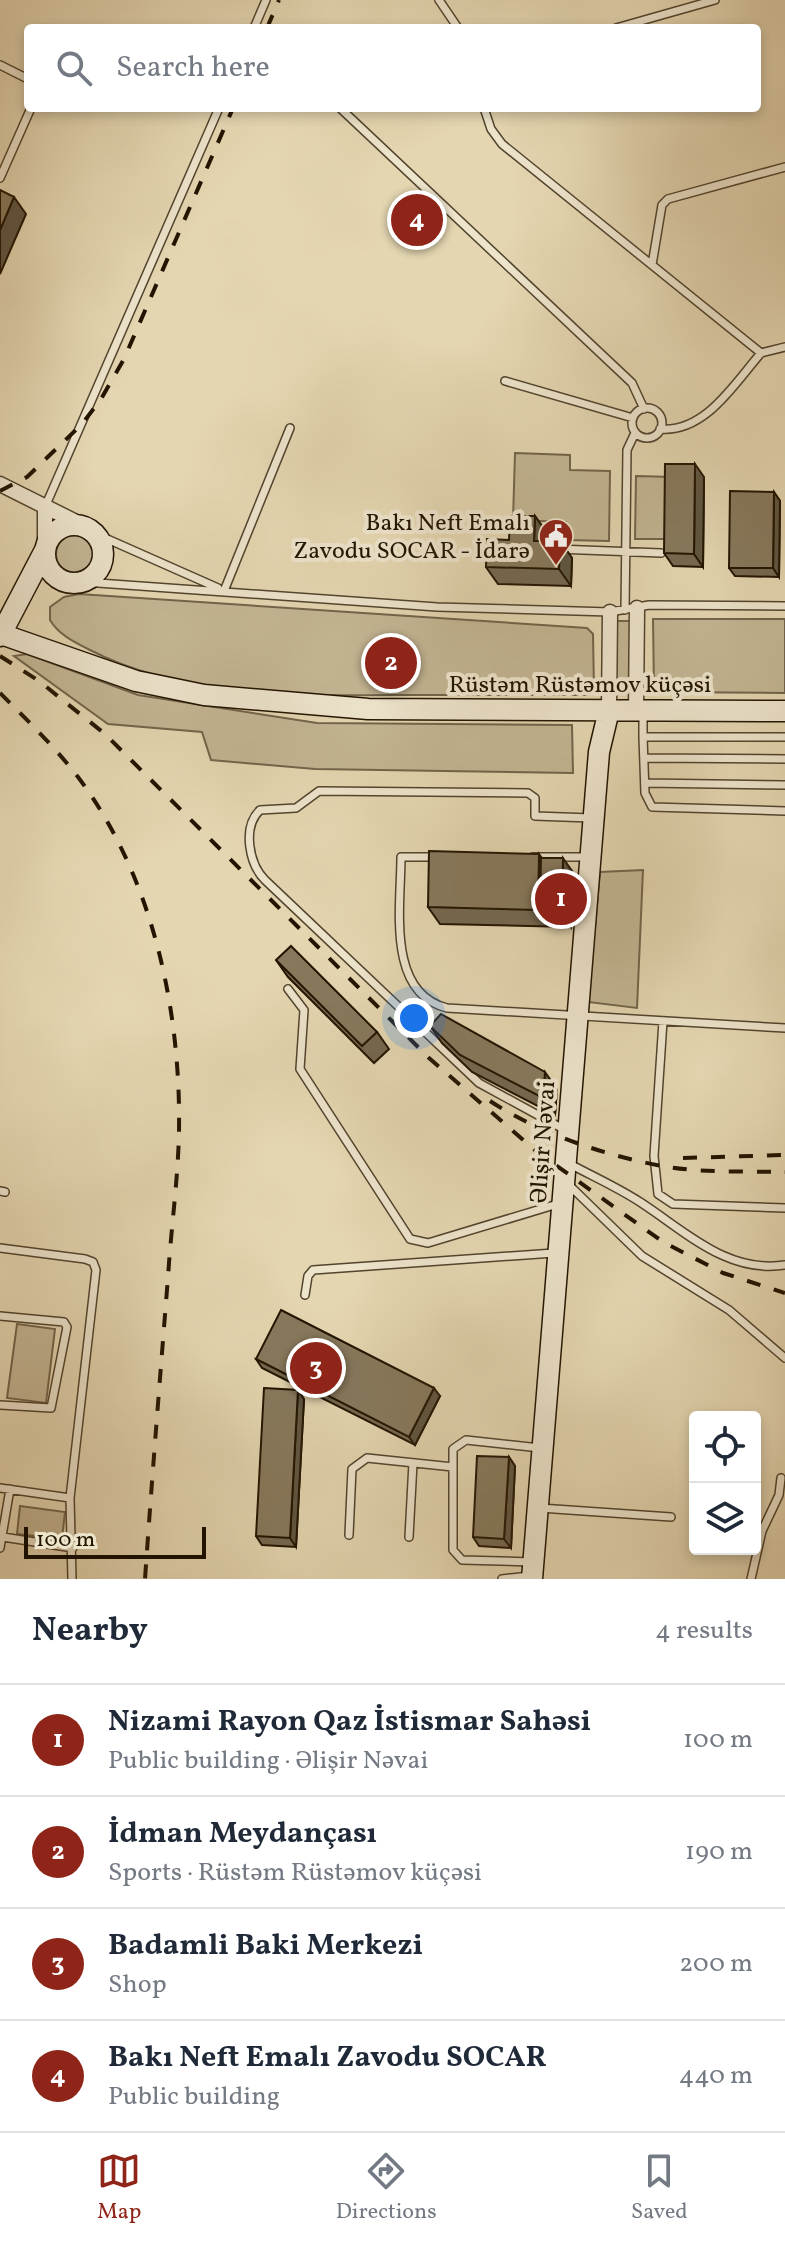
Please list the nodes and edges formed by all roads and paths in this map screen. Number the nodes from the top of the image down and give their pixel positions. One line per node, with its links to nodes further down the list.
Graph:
1 (266, 0): 4 (lane)
2 (439, 0): 5 (lane)
3 (715, 0): 6 (lane)
4 (256, 24)
5 (455, 24)
6 (630, 24)
7 (0, 65): 8 (lane)
8 (24, 77)
9 (29, 112): 14 (lane)
10 (217, 112): 25 (lane)
11 (344, 112): 19 (lane)
12 (485, 112): 15 (lane)
13 (785, 167): 15 (lane)
14 (1, 175)
15 (652, 265): 17 (lane)
16 (785, 347): 17 (lane)
17 (761, 353): 22 (lane)
18 (505, 381): 20 (lane)
19 (644, 409): 20 (lane); 22 (lane)
20 (633, 418): 23 (lane)
21 (290, 428): 32 (lane)
22 (660, 429): 23 (lane)
23 (635, 433): 29 (lane)
24 (0, 484): 25 (street)
25 (45, 507): 26 (street); 28 (street)
26 (91, 530): 28 (street); 31 (street); 32 (lane)
27 (554, 549): 29 (lane)
28 (45, 550): 31 (street); 35 (street)
29 (626, 551): 30 (lane); 34 (lane)
30 (661, 553)
31 (84, 582): 32 (lane)
32 (224, 591): 34 (lane)
33 (785, 606): 34 (lane)
34 (624, 610): 36 (street); 37 (street)
35 (0, 635): 36 (street, Rüstəm Rüstəmov küçəsi)
36 (609, 710): 37 (street, Rüstəm Rüstəmov küçəsi); 46 (street, Əlişir Nəvai)
37 (640, 710): 38 (street, Rüstəm Rüstəmov küçəsi); 39 (lane)
38 (785, 711)
39 (643, 737): 40 (lane); 41 (lane)
40 (785, 737)
41 (645, 758): 42 (lane); 43 (lane)
42 (785, 759)
43 (645, 783): 44 (lane); 45 (lane)
44 (785, 785)
45 (785, 811)
46 (594, 818): 49 (street, Əlişir Nəvai); 54 (lane)
47 (449, 857): 51 (lane)
48 (528, 857): 49 (lane)
49 (591, 857): 51 (street, Əlişir Nəvai)
50 (288, 989): 56 (lane)
51 (578, 1016): 52 (lane); 54 (street, Əlişir Nəvai)
52 (663, 1021): 53 (lane); 57 (lane)
53 (785, 1028)
54 (569, 1132): 55 (street, Əlişir Nəvai)
55 (565, 1171): 56 (street, Əlişir Nəvai); 60 (lane); 63 (lane)
56 (563, 1202): 59 (street, Əlişir Nəvai)
57 (785, 1208)
58 (0, 1248): 71 (lane)
59 (559, 1253): 61 (lane); 65 (street, Əlişir Nəvai)
60 (785, 1265)
61 (305, 1295)
62 (0, 1316): 64 (lane)
63 (785, 1358)
64 (0, 1405)
65 (542, 1448): 67 (lane); 72 (street, Əlişir Nəvai)
66 (413, 1463): 67 (lane); 74 (lane); 76 (lane)
67 (453, 1467): 79 (lane)
68 (781, 1478): 82 (lane)
69 (0, 1488): 70 (lane)
70 (10, 1489): 71 (lane); 75 (lane)
71 (70, 1498): 78 (lane)
72 (538, 1508): 73 (lane); 79 (street, Əlişir Nəvai)
73 (671, 1517)
74 (349, 1535)
75 (3, 1537): 77 (lane); 78 (lane)
76 (409, 1537)
77 (0, 1548)
78 (73, 1548): 80 (lane)
79 (533, 1573): 81 (lane)
80 (72, 1579)
81 (502, 1579)
82 (751, 1579)

